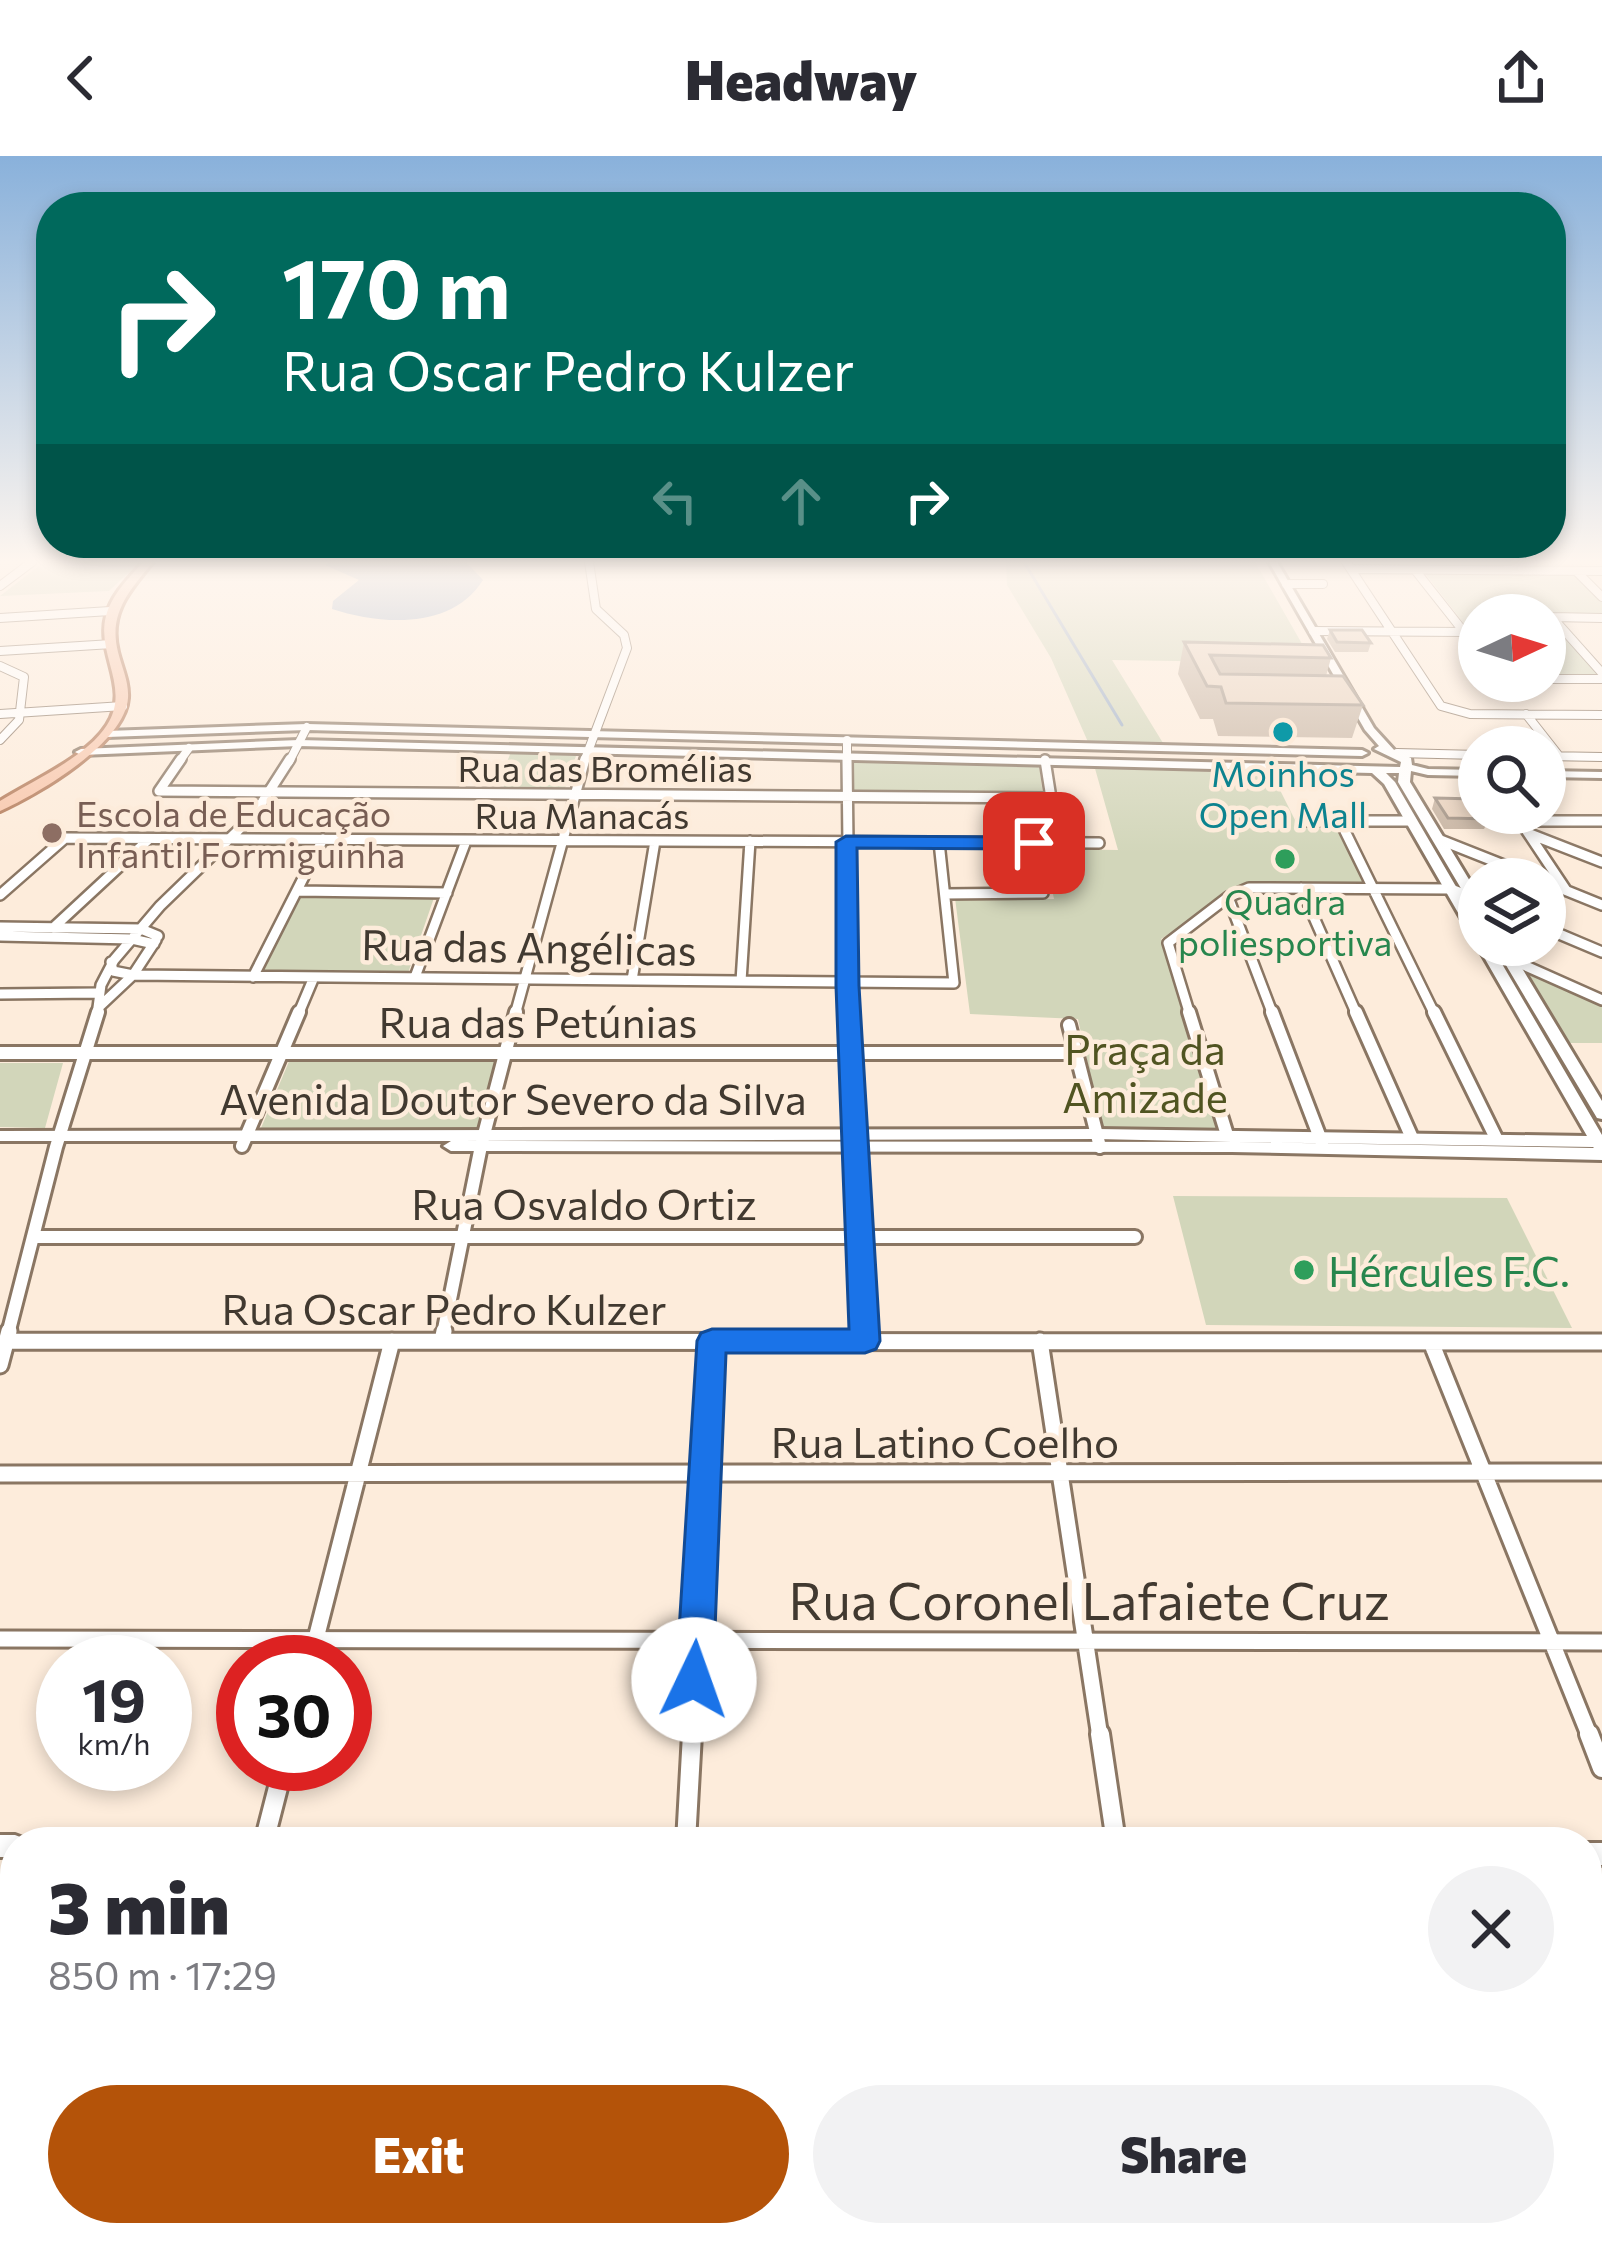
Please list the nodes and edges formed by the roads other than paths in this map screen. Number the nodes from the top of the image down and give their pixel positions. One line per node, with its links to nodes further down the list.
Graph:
1 (25, 660): 9 (street)
2 (115, 660): 11 (main road)
3 (621, 660): 20 (street)
4 (1318, 660): 29 (main road)
5 (1329, 660): 30 (main road)
6 (1409, 660): 14 (street)
7 (0, 666): 9 (street)
8 (1602, 676): 10 (street)
9 (24, 677): 12 (street)
10 (1566, 679)
11 (123, 706): 12 (street); 21 (main road)
12 (24, 712): 13 (street); 22 (street)
13 (0, 714)
14 (1526, 714): 15 (street); 16 (street)
15 (1602, 715)
16 (1535, 726)
17 (307, 727): 18 (main road); 20 (main road); 24 (street)
18 (196, 731): 19 (main road); 25 (main road)
19 (160, 732): 21 (main road); 27 (main road)
20 (597, 732): 23 (main road); 26 (street)
21 (107, 734): 28 (main road)
22 (0, 740)
23 (847, 740): 29 (main road); 32 (street)
24 (299, 742): 25 (main road); 26 (main road); 43 (street)
25 (189, 748): 27 (main road); 43 (street, Rua das Bromélias)
26 (590, 748): 32 (main road); 44 (street)
27 (153, 749): 28 (main road)
28 (80, 752): 46 (main road)
29 (1365, 752): 30 (main road); 36 (main road)
30 (1394, 752): 31 (street); 37 (main road)
31 (1458, 754)
32 (847, 755): 35 (main road); 45 (street)
33 (1566, 756): 34 (street)
34 (1602, 757)
35 (1045, 760): 36 (main road); 45 (street, Rua das Bromélias)
36 (1372, 768): 37 (main road); 49 (main road)
37 (1405, 768): 38 (main road); 42 (main road)
38 (1428, 772): 39 (main road); 42 (main road)
39 (1458, 773)
40 (1566, 774): 41 (main road)
41 (1602, 775)
42 (1406, 785): 57 (main road)
43 (269, 792): 44 (street, Rua das Bromélias); 54 (street)
44 (572, 794): 45 (street, Rua das Bromélias); 59 (street)
45 (846, 796): 62 (street)
46 (0, 807)
47 (1303, 820): 48 (street)
48 (1340, 821): 49 (street); 70 (street)
49 (1412, 821): 71 (main road)
50 (1566, 821): 51 (street)
51 (1602, 821)
52 (1529, 834): 72 (street)
53 (1531, 834): 67 (street)
54 (232, 838): 55 (street, Rua Manacás); 56 (street, Rua Manacás); 81 (street)
55 (149, 839): 77 (street, Rua Manacás); 83 (street)
56 (323, 839): 58 (street, Rua Manacás); 73 (street)
57 (1438, 839): 66 (street); 68 (main road)
58 (466, 841): 59 (street, Rua Manacás); 75 (street)
59 (560, 841): 60 (street, Rua Manacás); 98 (street)
60 (656, 841): 61 (street, Rua Manacás); 99 (street)
61 (750, 841): 62 (street, Rua Manacás); 100 (street)
62 (846, 842): 63 (street, Rua Manacás); 101 (street)
63 (939, 842): 64 (street, Rua Manacás); 76 (street)
64 (1034, 843): 65 (street, Rua Manacás); 76 (street)
65 (1099, 843)
66 (1486, 858)
67 (1602, 862)
68 (1458, 871)
69 (1301, 888): 70 (street); 78 (street); 117 (street)
70 (1374, 889): 71 (street); 118 (street)
71 (1451, 889): 74 (street); 79 (main road)
72 (1567, 890): 80 (street)
73 (297, 892): 75 (street); 95 (street)
74 (1458, 892)
75 (447, 893): 97 (street)
76 (945, 894): 101 (street, Rua das Angélicas)
77 (0, 895)
78 (1228, 898): 115 (street); 124 (street)
79 (1458, 901)
80 (1602, 904)
81 (157, 912): 84 (street); 88 (street)
82 (0, 927): 83 (street)
83 (53, 928): 84 (street)
84 (141, 929): 87 (street); 88 (street)
85 (0, 936): 87 (street)
86 (1566, 937): 89 (street)
87 (132, 939): 88 (street); 90 (street)
88 (156, 940): 94 (street)
89 (1602, 952)
90 (112, 962): 94 (street); 103 (street)
91 (1496, 966): 112 (main road)
92 (1514, 966): 113 (main road)
93 (1534, 966): 104 (street)
94 (133, 975): 95 (street, Rua das Angélicas); 103 (street)
95 (253, 976): 96 (street, Rua das Angélicas)
96 (314, 977): 97 (street, Rua das Angélicas); 108 (street)
97 (416, 977): 98 (street, Rua das Angélicas)
98 (524, 980): 99 (street, Rua das Angélicas); 111 (street)
99 (632, 980): 100 (street, Rua das Angélicas)
100 (741, 981): 101 (street, Rua das Angélicas)
101 (848, 982): 110 (street)
102 (0, 994): 103 (street)
103 (97, 1000): 106 (street)
104 (1602, 1000)
105 (1070, 1025): 109 (street)
106 (83, 1052): 107 (street, Rua das Petúnias); 108 (street, Rua das Petúnias); 122 (street)
107 (0, 1053)
108 (282, 1053): 111 (street, Rua das Petúnias); 123 (street)
109 (1076, 1053): 110 (street, Rua das Petúnias); 121 (street)
110 (852, 1054): 111 (street, Rua das Petúnias); 120 (street)
111 (505, 1055): 119 (street)
112 (1551, 1061): 113 (main road); 126 (main road)
113 (1570, 1061): 114 (main road)
114 (1602, 1114)
115 (1227, 1135): 121 (main road, Avenida Doutor Severo da Silva); 124 (main road, Avenida Doutor Severo da Silva)
116 (0, 1136): 122 (main road, Avenida Doutor Severo da Silva)
117 (1412, 1138): 118 (main road, Avenida Doutor Severo da Silva); 124 (main road, Avenida Doutor Severo da Silva)
118 (1496, 1138): 126 (main road, Avenida Doutor Severo da Silva)
119 (483, 1140): 120 (main road, Avenida Doutor Severo da Silva); 123 (main road, Avenida Doutor Severo da Silva); 128 (street)
120 (856, 1140): 121 (main road, Avenida Doutor Severo da Silva); 127 (street)
121 (1098, 1140): 124 (main road, Avenida Doutor Severo da Silva)
122 (57, 1141): 123 (main road, Avenida Doutor Severo da Silva); 125 (main road, Avenida Doutor Severo da Silva); 129 (street)
123 (244, 1141)
124 (1321, 1142): 126 (main road, Avenida Doutor Severo da Silva)
125 (0, 1146)
126 (1601, 1147)
127 (859, 1235): 128 (street, Rua Osvaldo Ortiz); 130 (street, Rua Osvaldo Ortiz); 135 (street)
128 (464, 1236): 129 (street, Rua Osvaldo Ortiz); 133 (street)
129 (33, 1237): 131 (street)
130 (1135, 1237)
131 (6, 1341): 132 (street, Rua Oscar Pedro Kulzer); 139 (street)
132 (392, 1341): 133 (street, Rua Oscar Pedro Kulzer); 143 (street)
133 (442, 1341): 134 (street, Rua Oscar Pedro Kulzer)
134 (712, 1341): 135 (street, Rua Oscar Pedro Kulzer); 144 (street)
135 (865, 1341): 136 (street, Rua Oscar Pedro Kulzer)
136 (1040, 1341): 137 (street, Rua Oscar Pedro Kulzer); 145 (street)
137 (1431, 1342): 138 (street, Rua Oscar Pedro Kulzer); 141 (street)
138 (1602, 1342)
139 (0, 1365)
140 (1602, 1472): 141 (street, Rua Latino Coelho)
141 (1484, 1473): 145 (street, Rua Latino Coelho); 152 (street)
142 (0, 1474): 143 (street, Rua Latino Coelho)
143 (358, 1474): 144 (street, Rua Latino Coelho); 146 (street)
144 (705, 1474): 145 (street, Rua Latino Coelho); 150 (street)
145 (1060, 1474): 151 (street)
146 (317, 1635)
147 (0, 1639): 148 (street, Rua Coronel Lafaiete Cruz)
148 (216, 1639)
149 (372, 1639): 150 (street, Rua Coronel Lafaiete Cruz)
150 (696, 1640): 151 (street, Rua Coronel Lafaiete Cruz); 157 (street)
151 (1085, 1641): 152 (street, Rua Coronel Lafaiete Cruz); 158 (street)
152 (1551, 1641): 153 (street, Rua Coronel Lafaiete Cruz); 154 (street)
153 (1602, 1642)
154 (1602, 1768)
155 (277, 1791): 156 (street)
156 (268, 1827)
157 (687, 1827)
158 (1114, 1827)

